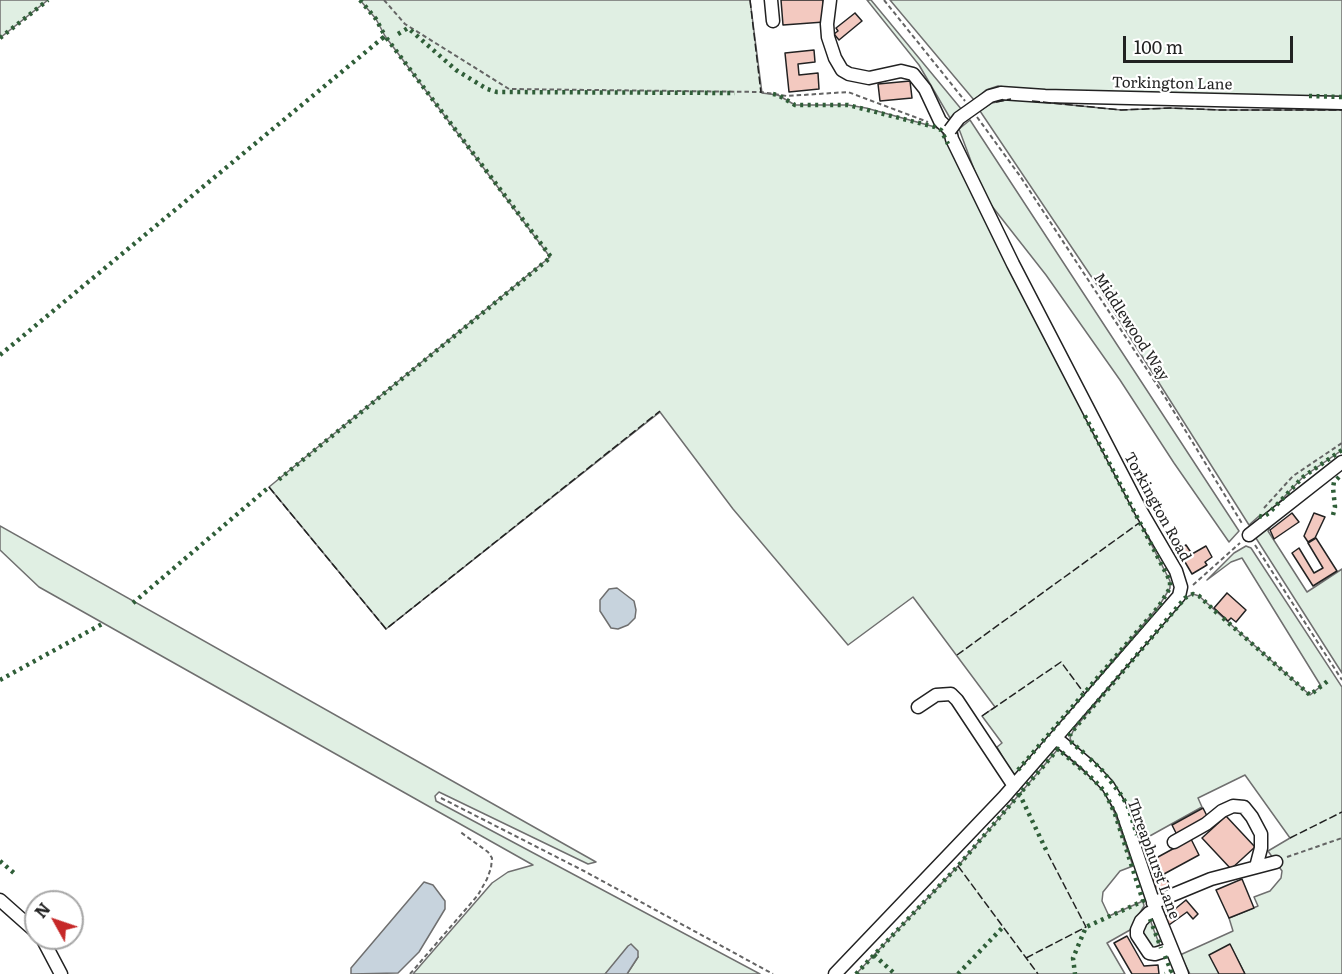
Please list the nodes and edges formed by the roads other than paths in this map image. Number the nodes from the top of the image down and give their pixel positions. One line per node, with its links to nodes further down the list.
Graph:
1 (771, 0): 3 (street)
2 (830, 0): 5 (street, Torkington Road)
3 (773, 21)
4 (1342, 103): 5 (street, Torkington Lane, bridge)
5 (950, 130): 9 (street, Torkington Road)
6 (1342, 462): 7 (street)
7 (1249, 535)
8 (918, 707): 10 (street)
9 (1056, 738): 10 (street); 15 (street, Threaphurst Lane)
10 (1014, 786): 20 (street)
11 (1174, 842): 13 (street)
12 (1276, 861): 13 (street)
13 (1256, 867): 15 (street)
14 (0, 900): 16 (street)
15 (1154, 907): 17 (street, Threaphurst Lane); 17 (street)
16 (24, 921)
17 (1171, 949): 21 (street, Threaphurst Lane)
18 (48, 950): 19 (street)
19 (61, 974)
20 (835, 974)
21 (1182, 974)

